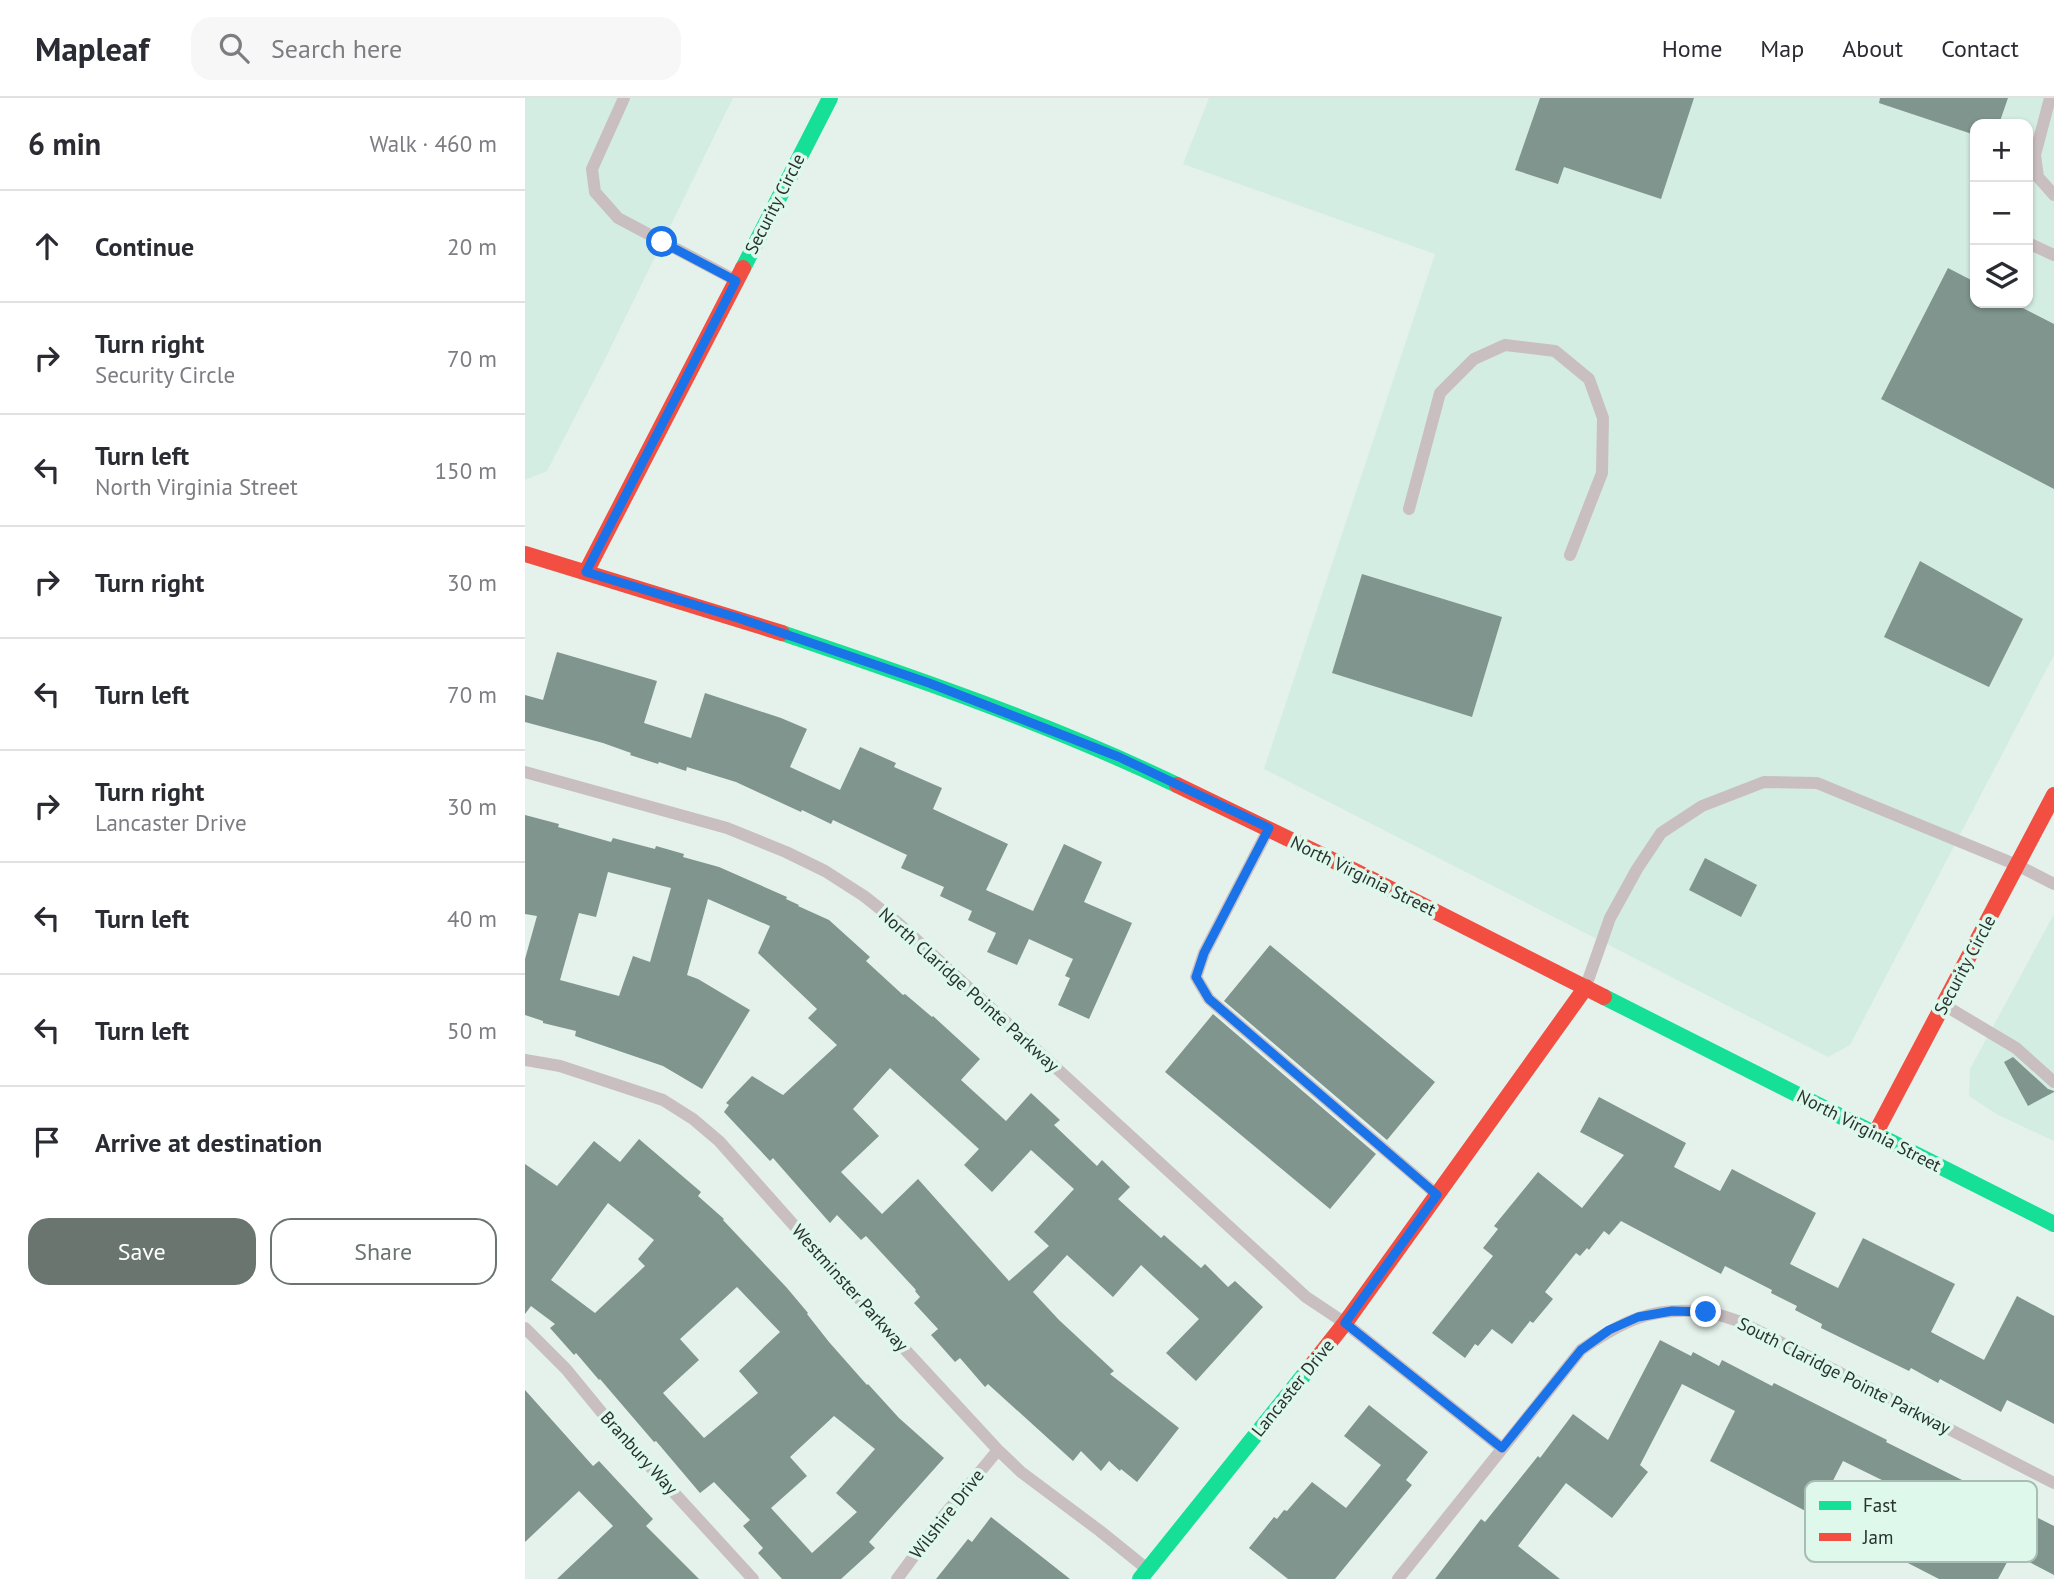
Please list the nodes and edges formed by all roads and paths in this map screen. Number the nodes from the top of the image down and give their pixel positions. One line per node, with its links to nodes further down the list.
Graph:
1 (624, 98): 7 (lane)
2 (830, 98): 7 (main road, Security Circle)
3 (2050, 98): 4 (lane)
4 (2054, 195)
5 (2032, 245): 6 (lane)
6 (2054, 255)
7 (736, 281): 11 (main road, Security Circle)
8 (1409, 509): 10 (lane)
9 (525, 554): 11 (main road, North Virginia Street)
10 (1570, 555)
11 (586, 572): 14 (main road, North Virginia Street)
12 (525, 772): 24 (lane, North Claridge Pointe Parkway)
13 (2054, 795): 15 (main road, Security Circle)
14 (1269, 828): 17 (main road, North Virginia Street); 22 (lane)
15 (2017, 865): 16 (lane); 17 (lane); 18 (main road, Security Circle)
16 (2054, 884)
17 (1586, 987): 21 (main road, North Virginia Street); 22 (main road, Lancaster Drive)
18 (1944, 1004): 20 (lane); 21 (main road, Security Circle)
19 (525, 1060): 27 (lane, Westminster Parkway)
20 (2054, 1082)
21 (1875, 1134): 23 (main road, North Virginia Street)
22 (1437, 1195): 24 (main road, Lancaster Drive)
23 (2054, 1224)
24 (1345, 1323): 26 (lane); 29 (main road, Lancaster Drive)
25 (525, 1328): 30 (lane, Branbury Way)
26 (1502, 1448): 28 (lane, South Claridge Pointe Parkway); 32 (lane, South Claridge Pointe Parkway)
27 (998, 1450): 29 (lane, Westminster Parkway); 31 (lane, Wilshire Drive)
28 (2054, 1483)
29 (1143, 1574)
30 (753, 1579)
31 (897, 1579)
32 (1398, 1579)

